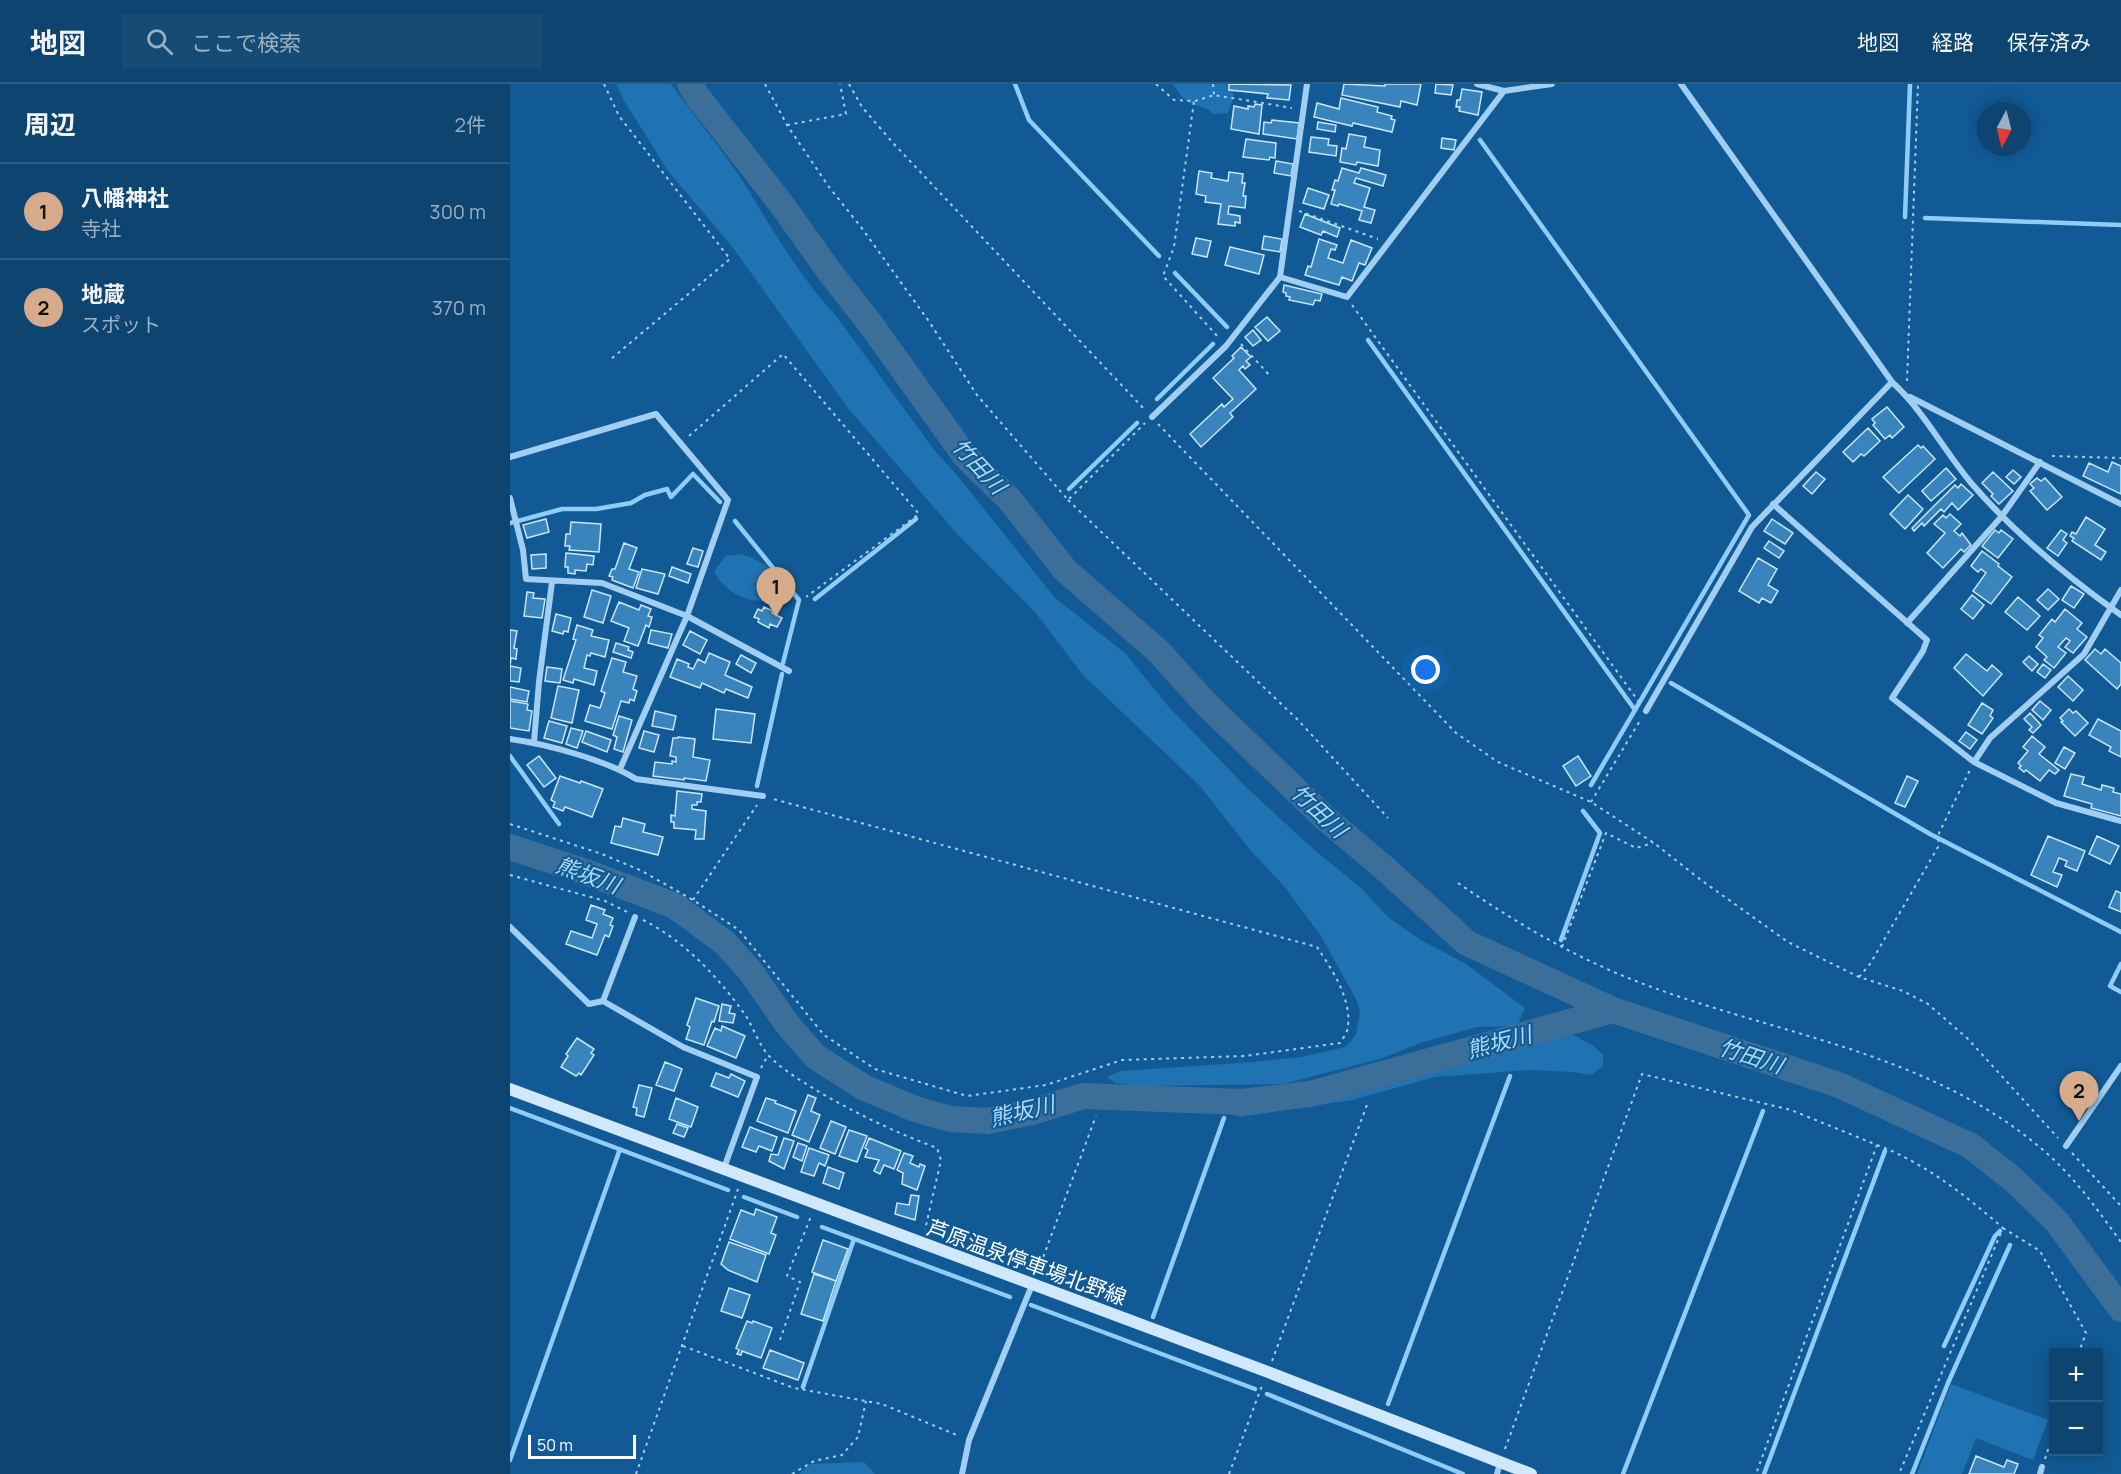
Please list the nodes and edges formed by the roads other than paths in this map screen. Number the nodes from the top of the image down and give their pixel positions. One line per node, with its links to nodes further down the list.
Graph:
1 (1307, 84): 6 (street)
2 (1477, 84): 5 (street)
3 (1552, 84): 5 (street)
4 (1681, 84): 7 (street)
5 (1504, 91): 6 (street)
6 (1280, 277): 9 (street)
7 (1892, 382): 8 (street); 13 (street)
8 (1906, 395): 11 (street); 15 (street)
9 (1152, 417)
10 (510, 457): 20 (street)
11 (2040, 462): 14 (street); 15 (street)
12 (510, 498): 16 (street)
13 (1773, 504): 21 (street); 23 (street)
14 (2121, 504)
15 (2002, 516): 18 (street); 21 (street)
16 (552, 582): 20 (street); 25 (street)
17 (2121, 590): 18 (street)
18 (2111, 608): 19 (street); 26 (street)
19 (2121, 615)
20 (687, 616): 22 (street); 27 (street)
21 (1907, 623): 26 (street)
22 (789, 671)
23 (1646, 711)
24 (510, 739): 25 (street)
25 (534, 742): 27 (street)
26 (1974, 762): 29 (street)
27 (620, 769): 28 (street)
28 (763, 796)
29 (2121, 821)
30 (635, 917): 32 (street)
31 (510, 927): 32 (street)
32 (603, 1000): 36 (street)
33 (2121, 1066): 35 (street)
34 (510, 1089): 36 (main road, 芦原温泉停車場北野線)
35 (2066, 1146)
36 (724, 1168): 37 (main road, 芦原温泉停車場北野線)
37 (1032, 1285): 38 (main road, 芦原温泉停車場北野線); 39 (street)
38 (1498, 1468): 40 (main road, 芦原温泉停車場北野線)
39 (962, 1474)
40 (1531, 1474)

